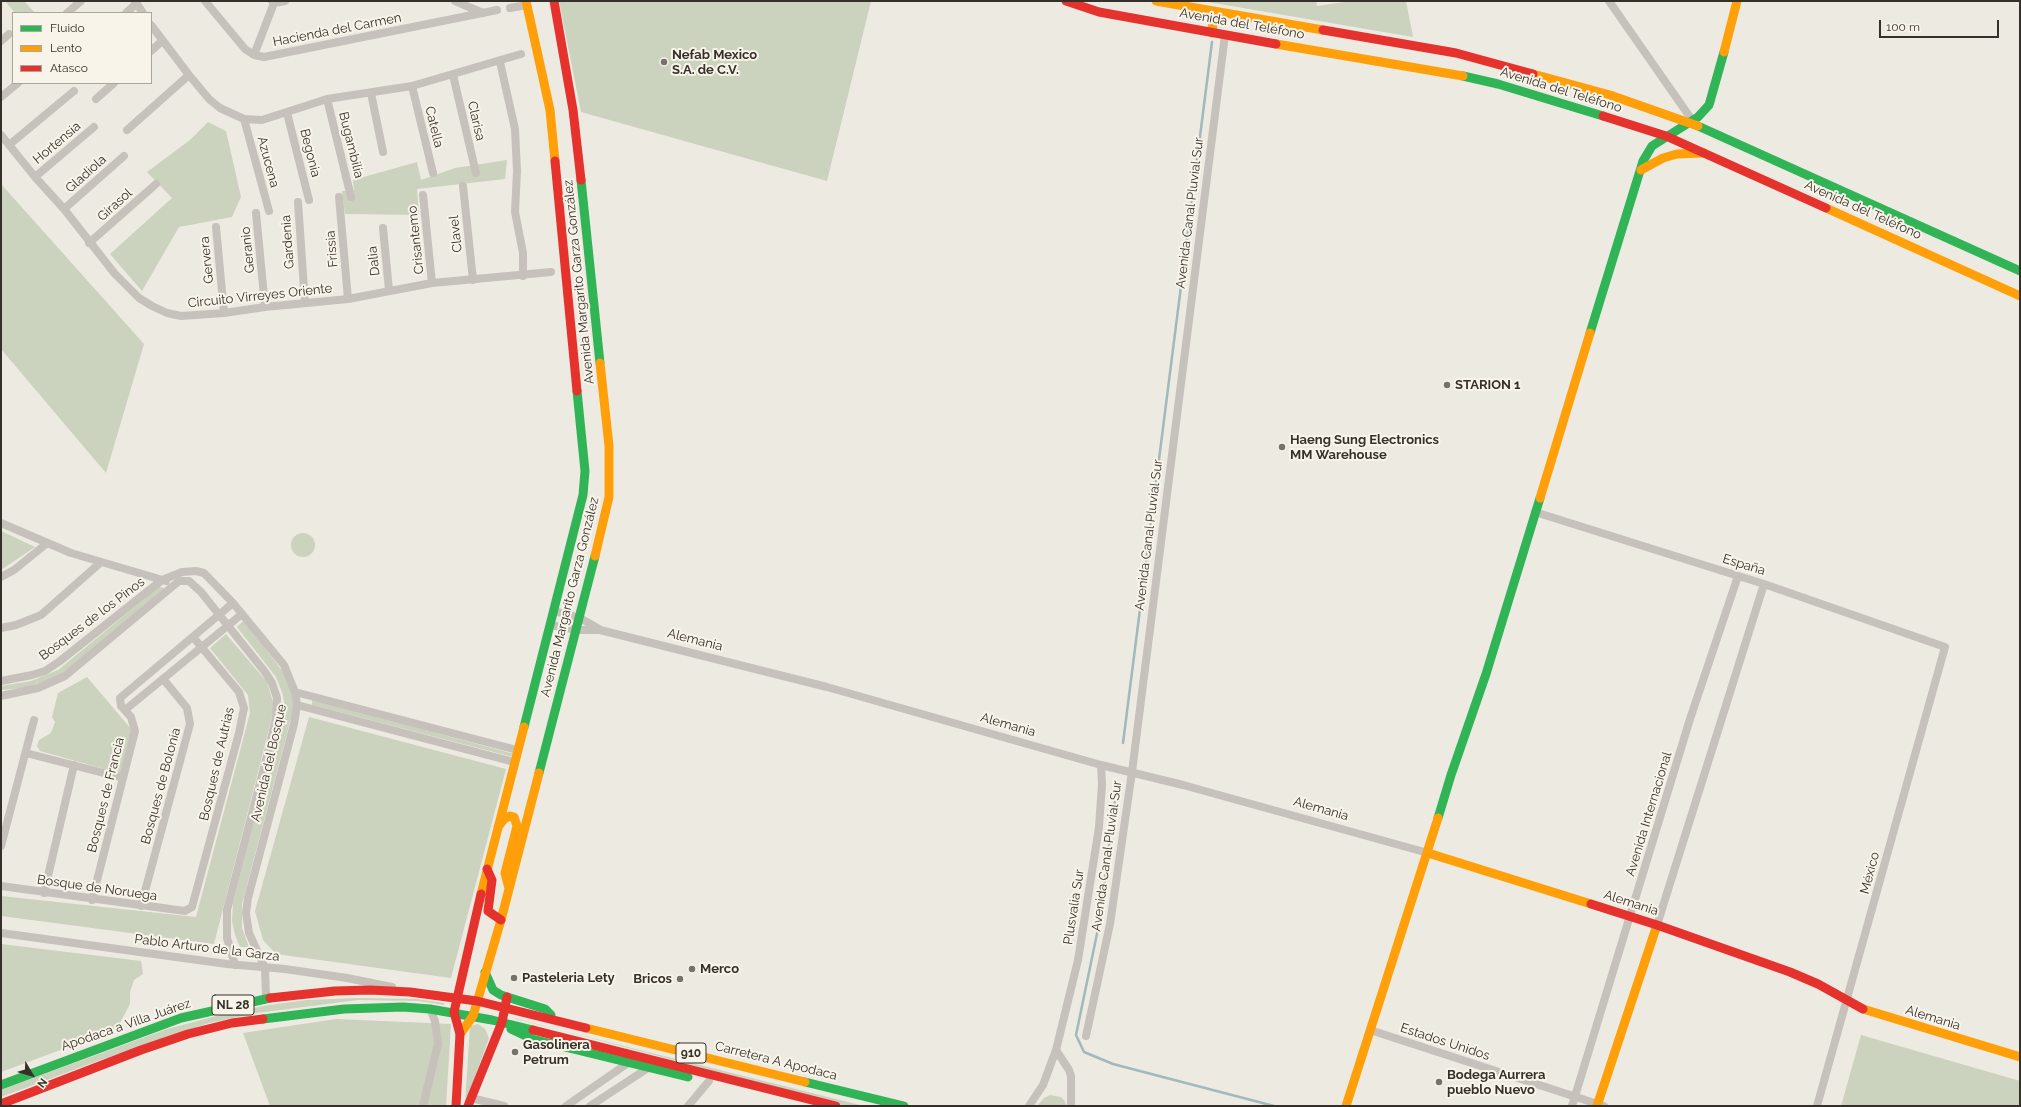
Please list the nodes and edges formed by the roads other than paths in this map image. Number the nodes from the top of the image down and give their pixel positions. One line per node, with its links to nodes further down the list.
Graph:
1 (80, 1): 15 (street)
2 (205, 1): 28 (street)
3 (285, 1): 11 (street)
4 (455, 1): 19 (street)
5 (554, 1): 94 (main road, Avenida Margarito Garza González)
6 (1066, 1): 21 (main road, Avenida del Teléfono)
7 (1156, 1): 18 (main road, Avenida del Teléfono)
8 (1609, 1): 42 (street)
9 (1737, 1): 42 (main road)
10 (136, 2): 16 (street); 17 (street)
11 (273, 2): 28 (street)
12 (527, 3): 13 (street); 91 (main road, Avenida Margarito Garza González)
13 (510, 8)
14 (497, 10): 19 (street, Hacienda del Carmen)
15 (68, 12)
16 (127, 12)
17 (142, 12)
18 (1214, 12): 21 (main road); 42 (main road, Avenida del Teléfono)
19 (483, 13): 28 (street, Hacienda del Carmen)
20 (152, 26): 25 (street)
21 (1212, 33): 23 (main road, Avenida del Teléfono)
22 (9, 34): 24 (street)
23 (1225, 35): 46 (main road, Avenida del Teléfono); 115 (street, Avenida Canal Pluvial Sur)
24 (1, 41)
25 (162, 41): 26 (street); 30 (street)
26 (152, 50)
27 (521, 54): 29 (street)
28 (254, 55)
29 (500, 62): 31 (street); 70 (street)
30 (188, 75): 41 (street); 44 (street)
31 (453, 75): 34 (street); 53 (street, Clarisa)
32 (17, 84): 37 (street)
33 (113, 84): 38 (street)
34 (412, 86): 36 (street); 52 (street, Catella)
35 (74, 91): 47 (street)
36 (371, 94): 39 (street); 48 (street)
37 (1, 97)
38 (96, 99)
39 (327, 99): 40 (street); 59 (street, Bugambilia)
40 (287, 113): 41 (street); 60 (street, Begonia)
41 (244, 119): 63 (street, Azucena)
42 (1690, 121): 46 (main road); 68 (main road, Avenida del Teléfono)
43 (94, 127): 54 (street, Hortensia)
44 (127, 130)
45 (1, 135): 47 (street, Circuito Virreyes Oriente)
46 (1666, 136): 49 (main road, Avenida del Teléfono); 51 (main road)
47 (9, 145): 54 (street, Circuito Virreyes Oriente)
48 (383, 152)
49 (1705, 153): 51 (main road); 74 (main road, Avenida del Teléfono)
50 (124, 156): 62 (street, Gladiola)
51 (1641, 170): 79 (main road)
52 (433, 173)
53 (476, 173)
54 (35, 177): 62 (street, Circuito Virreyes Oriente)
55 (156, 184): 67 (street, Girasol)
56 (463, 186): 71 (street, Clavel)
57 (423, 195): 72 (street, Crisantemo)
58 (339, 197): 75 (street, Frissia)
59 (351, 197)
60 (310, 200)
61 (298, 202): 76 (street, Gardenia)
62 (64, 209): 67 (street, Circuito Virreyes Oriente)
63 (269, 211)
64 (256, 214): 77 (street, Geranio)
65 (216, 227): 78 (street, Gervera)
66 (382, 228): 73 (street, Dalia)
67 (89, 243): 78 (street, Circuito Virreyes Oriente)
68 (2020, 271)
69 (551, 272): 70 (street, Circuito Virreyes Oriente)
70 (523, 276): 71 (street, Circuito Virreyes Oriente)
71 (472, 280): 72 (street, Circuito Virreyes Oriente)
72 (432, 283): 73 (street, Circuito Virreyes Oriente)
73 (389, 290): 75 (street, Circuito Virreyes Oriente)
74 (2020, 296)
75 (348, 299): 76 (street, Circuito Virreyes Oriente)
76 (305, 303): 77 (street, Circuito Virreyes Oriente)
77 (266, 307): 78 (street, Circuito Virreyes Oriente)
78 (224, 313)
79 (1535, 512): 84 (street, España); 119 (main road)
80 (1, 523): 81 (street)
81 (46, 544): 82 (street); 85 (street)
82 (100, 563): 86 (street); 97 (street)
83 (196, 571): 86 (street, Bosques de los Pinos); 90 (street, Avenida del Bosque)
84 (1738, 576): 89 (street, España); 127 (street, Avenida Internacional)
85 (1, 577)
86 (162, 580): 88 (street); 104 (street, Bosques de los Pinos)
87 (185, 580): 88 (street, Bosques de los Pinos); 92 (street, Avenida del Bosque)
88 (175, 584): 106 (street, Bosques de los Pinos)
89 (1764, 584): 101 (street, España); 129 (street)
90 (233, 603): 92 (street); 93 (street, Avenida del Bosque)
91 (554, 611): 94 (street, Alemania); 95 (main road, Avenida Margarito Garza González)
92 (219, 614): 96 (street, Avenida del Bosque); 100 (street)
93 (242, 614): 96 (street); 105 (street, Avenida del Bosque)
94 (580, 618): 98 (main road, Avenida Margarito Garza González); 99 (street, Alemania)
95 (550, 624): 98 (street, Alemania); 110 (main road, Avenida Margarito Garza González)
96 (228, 625): 102 (street); 131 (street, Avenida del Bosque)
97 (1, 628)
98 (577, 630): 99 (street, Alemania); 122 (main road, Avenida Margarito Garza González)
99 (600, 630): 114 (street, Alemania)
100 (193, 638): 102 (street, Bosques de Autrias); 108 (street, Bosques de Francia)
101 (1945, 647): 139 (street, México)
102 (202, 648): 103 (street); 126 (street, Bosques de Autrias)
103 (164, 680): 108 (street); 125 (street, Bosques de Bolonia)
104 (1, 681)
105 (295, 692): 107 (street, Avenida del Bosque); 110 (street)
106 (1, 696)
107 (297, 706): 112 (street); 132 (street, Avenida del Bosque)
108 (125, 710): 116 (street, Bosques de Francia)
109 (34, 720): 111 (street)
110 (517, 750): 112 (main road, Avenida Margarito Garza González)
111 (26, 753): 113 (street); 118 (street)
112 (514, 762): 117 (main road, Avenida Margarito Garza González)
113 (74, 765): 116 (street); 123 (street)
114 (1101, 765): 115 (street, Alemania); 149 (street, Plusvalia Sur)
115 (1132, 772): 119 (street, Alemania); 148 (street, Avenida Canal Pluvial Sur)
116 (123, 778): 124 (street, Bosques de Francia)
117 (497, 828): 120 (main road, Avenida Margarito Garza González); 122 (main road)
118 (1, 846)
119 (1428, 853): 127 (main road, Alemania); 146 (main road)
120 (487, 869): 128 (main road); 137 (main road, Avenida Margarito Garza González)
121 (1, 886): 123 (street, Bosque de Noruega)
122 (509, 889): 128 (main road, Avenida Margarito Garza González)
123 (44, 893): 124 (street, Bosque de Noruega)
124 (92, 900): 125 (street, Bosque de Noruega)
125 (141, 906): 126 (street, Bosque de Noruega)
126 (190, 910)
127 (1631, 917): 129 (main road, Alemania); 155 (street, Avenida Internacional)
128 (501, 920): 133 (main road, Avenida Margarito Garza González)
129 (1657, 925): 139 (main road, Alemania); 158 (main road)
130 (1, 933): 131 (street, Pablo Arturo de la Garza)
131 (235, 965): 132 (street, Pablo Arturo de la Garza)
132 (265, 968): 134 (street, Pablo Arturo de la Garza); 136 (street)
133 (486, 972): 135 (main road); 138 (main road, Avenida Margarito Garza González)
134 (410, 992): 136 (main road, Apodaca a Villa Juárez / NL 28); 137 (main road, Apodaca a Villa Juárez / NL 28)
135 (508, 997): 140 (main road); 144 (main road)
136 (266, 998): 154 (main road, Apodaca a Villa Juárez / NL 28)
137 (456, 998): 138 (main road, Apodaca a Villa Juárez / NL 28); 142 (main road, Avenida Margarito Garza González)
138 (477, 1001): 140 (main road, Carretera A Apodaca / 910); 143 (main road, Avenida Margarito Garza González)
139 (1847, 1001): 150 (main road, Alemania); 172 (street, México)
140 (506, 1008): 144 (main road, Carretera A Apodaca / 910); 145 (main road)
141 (430, 1009): 142 (main road, NL 28); 157 (main road, NL 28); 159 (street)
142 (454, 1012): 143 (main road, NL 28); 147 (main road)
143 (473, 1016): 145 (main road, 910); 147 (main road)
144 (556, 1020): 167 (main road, Carretera A Apodaca / 910)
145 (502, 1022): 151 (main road); 156 (main road); 166 (main road, 910)
146 (1370, 1030): 155 (street, Estados Unidos); 170 (main road)
147 (460, 1034): 160 (main road)
148 (1086, 1036)
149 (1056, 1050): 168 (street, Plusvalia Sur); 169 (street)
150 (2020, 1057)
151 (628, 1063): 152 (main road); 162 (street)
152 (648, 1068): 153 (main road); 163 (street)
153 (709, 1081): 164 (street); 165 (main road)
154 (1, 1085)
155 (1575, 1096): 158 (street, Estados Unidos); 171 (street, Avenida Internacional)
156 (469, 1102): 161 (street)
157 (1, 1104)
158 (1600, 1105)
159 (423, 1106)
160 (456, 1106)
161 (504, 1106)
162 (566, 1106)
163 (590, 1106)
164 (688, 1106)
165 (805, 1106)
166 (836, 1106)
167 (904, 1106)
168 (1030, 1106)
169 (1071, 1106)
170 (1346, 1106)
171 (1572, 1106)
172 (1817, 1106)

